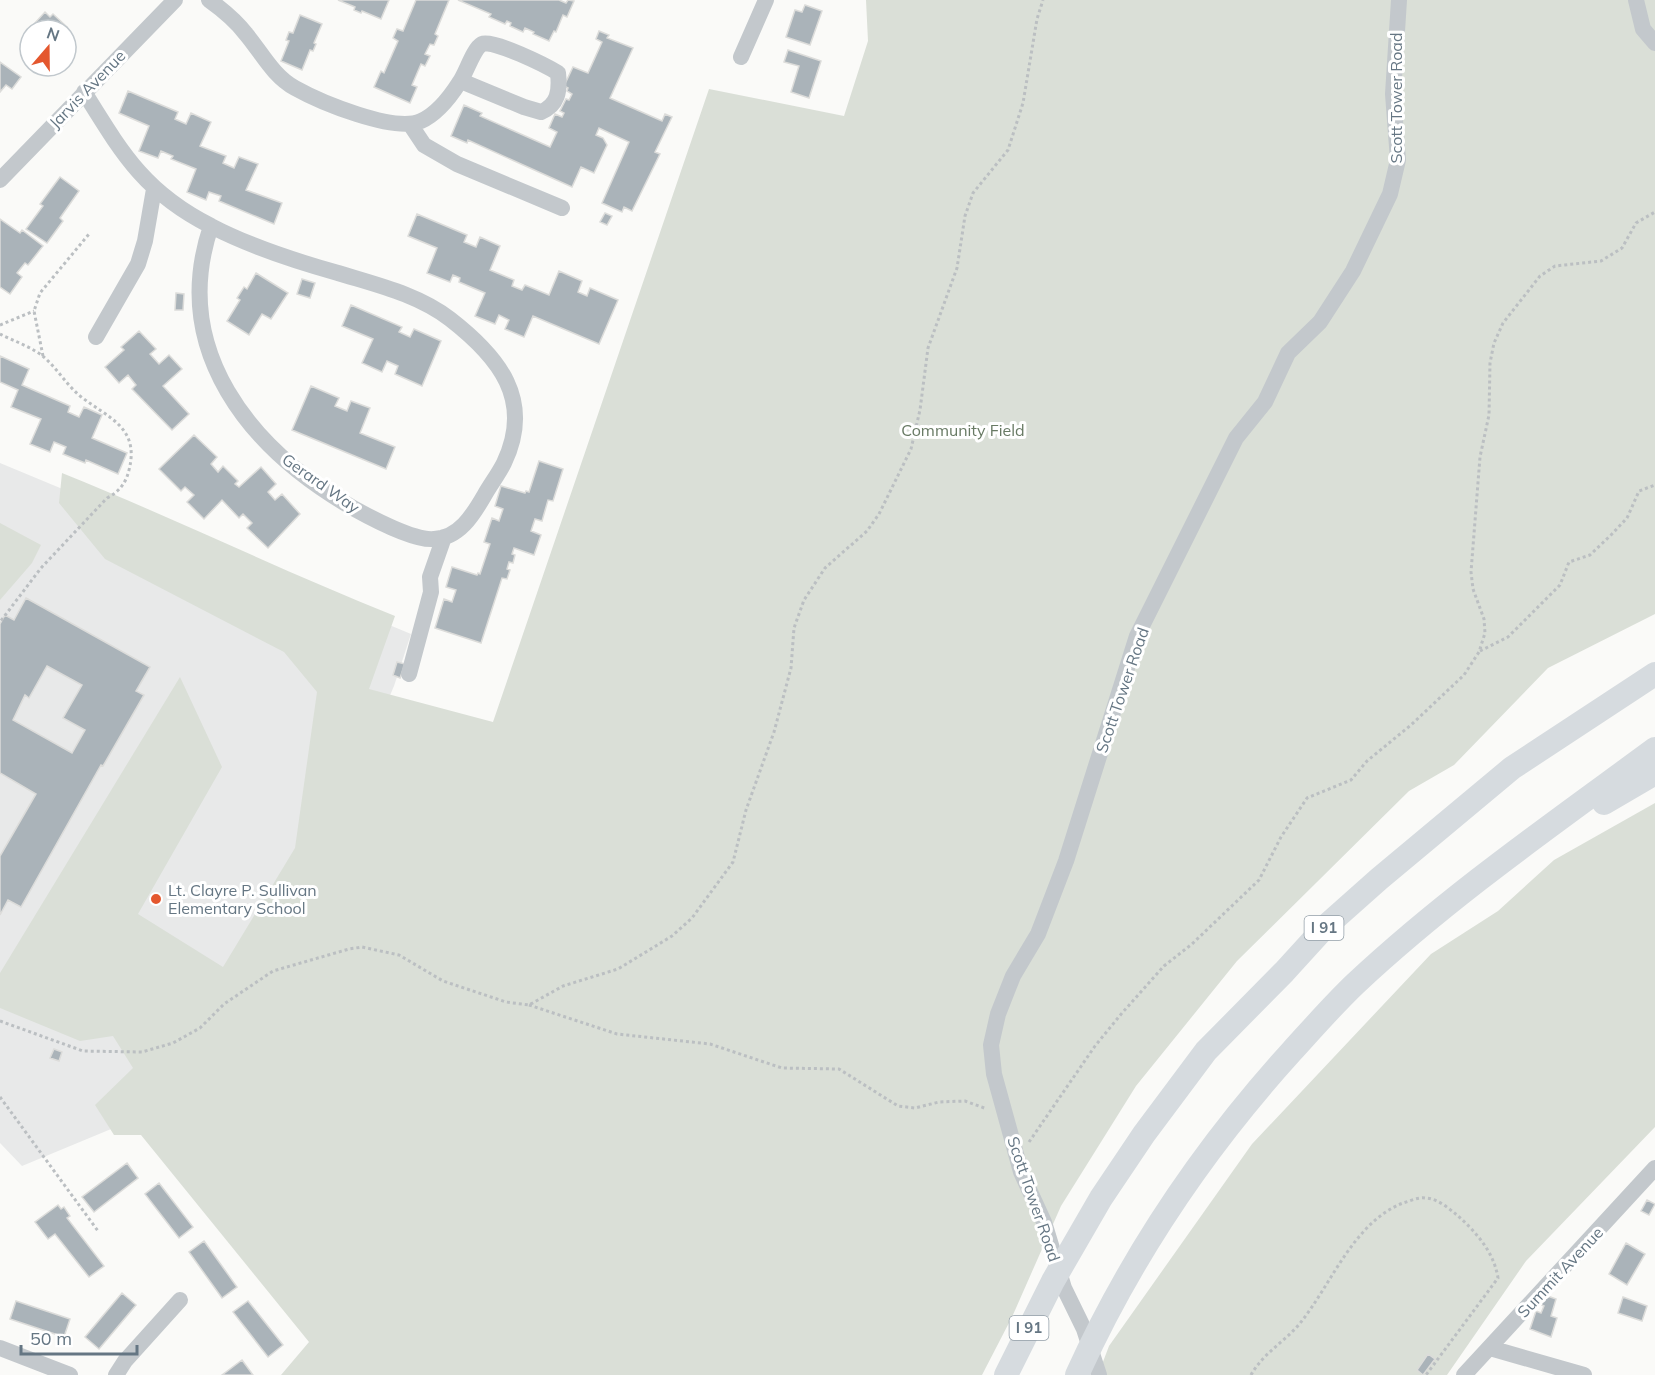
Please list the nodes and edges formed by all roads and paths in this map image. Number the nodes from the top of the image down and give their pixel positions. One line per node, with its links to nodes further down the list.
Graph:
1 (175, 0): 10 (street, Jarvis Avenue)
2 (209, 0): 11 (street)
3 (766, 0): 8 (street)
4 (1043, 0): 32 (path)
5 (1399, 0): 35 (street, Scott Tower Road)
6 (1636, 0): 7 (street)
7 (1655, 43)
8 (741, 57)
9 (461, 81): 9 (street); 11 (street)
10 (84, 92): 12 (street, Jarvis Avenue); 13 (street)
11 (410, 124): 14 (street)
12 (0, 180)
13 (154, 189): 16 (street); 21 (street)
14 (562, 208)
15 (1655, 212): 26 (path)
16 (211, 225): 24 (street, Gerard Way); 24 (street)
17 (89, 234): 18 (path)
18 (34, 311): 19 (path); 22 (path)
19 (0, 325)
20 (0, 334): 22 (path)
21 (96, 338)
22 (44, 356): 25 (path)
23 (1655, 485): 26 (path)
24 (444, 537): 27 (street)
25 (0, 622)
26 (1479, 652): 36 (path)
27 (409, 674)
28 (1655, 674): 46 (highway, I 91)
29 (1655, 749): 31 (highway)
30 (1655, 773): 31 (highway)
31 (1484, 875): 43 (highway)
32 (530, 1005): 33 (path); 35 (path)
33 (0, 1021)
34 (0, 1097): 38 (path)
35 (1006, 1116): 43 (street, Scott Tower Road)
36 (1027, 1145)
37 (1655, 1168): 41 (street, Summit Avenue)
38 (98, 1231)
39 (180, 1300): 45 (street)
40 (0, 1348): 42 (street)
41 (1490, 1348): 49 (street, Summit Avenue); 50 (street)
42 (49, 1370): 44 (street)
43 (1086, 1370)
44 (70, 1375)
45 (116, 1375)
46 (1006, 1375)
47 (1251, 1375): 48 (path)
48 (1426, 1375)
49 (1464, 1375)
50 (1584, 1375)

